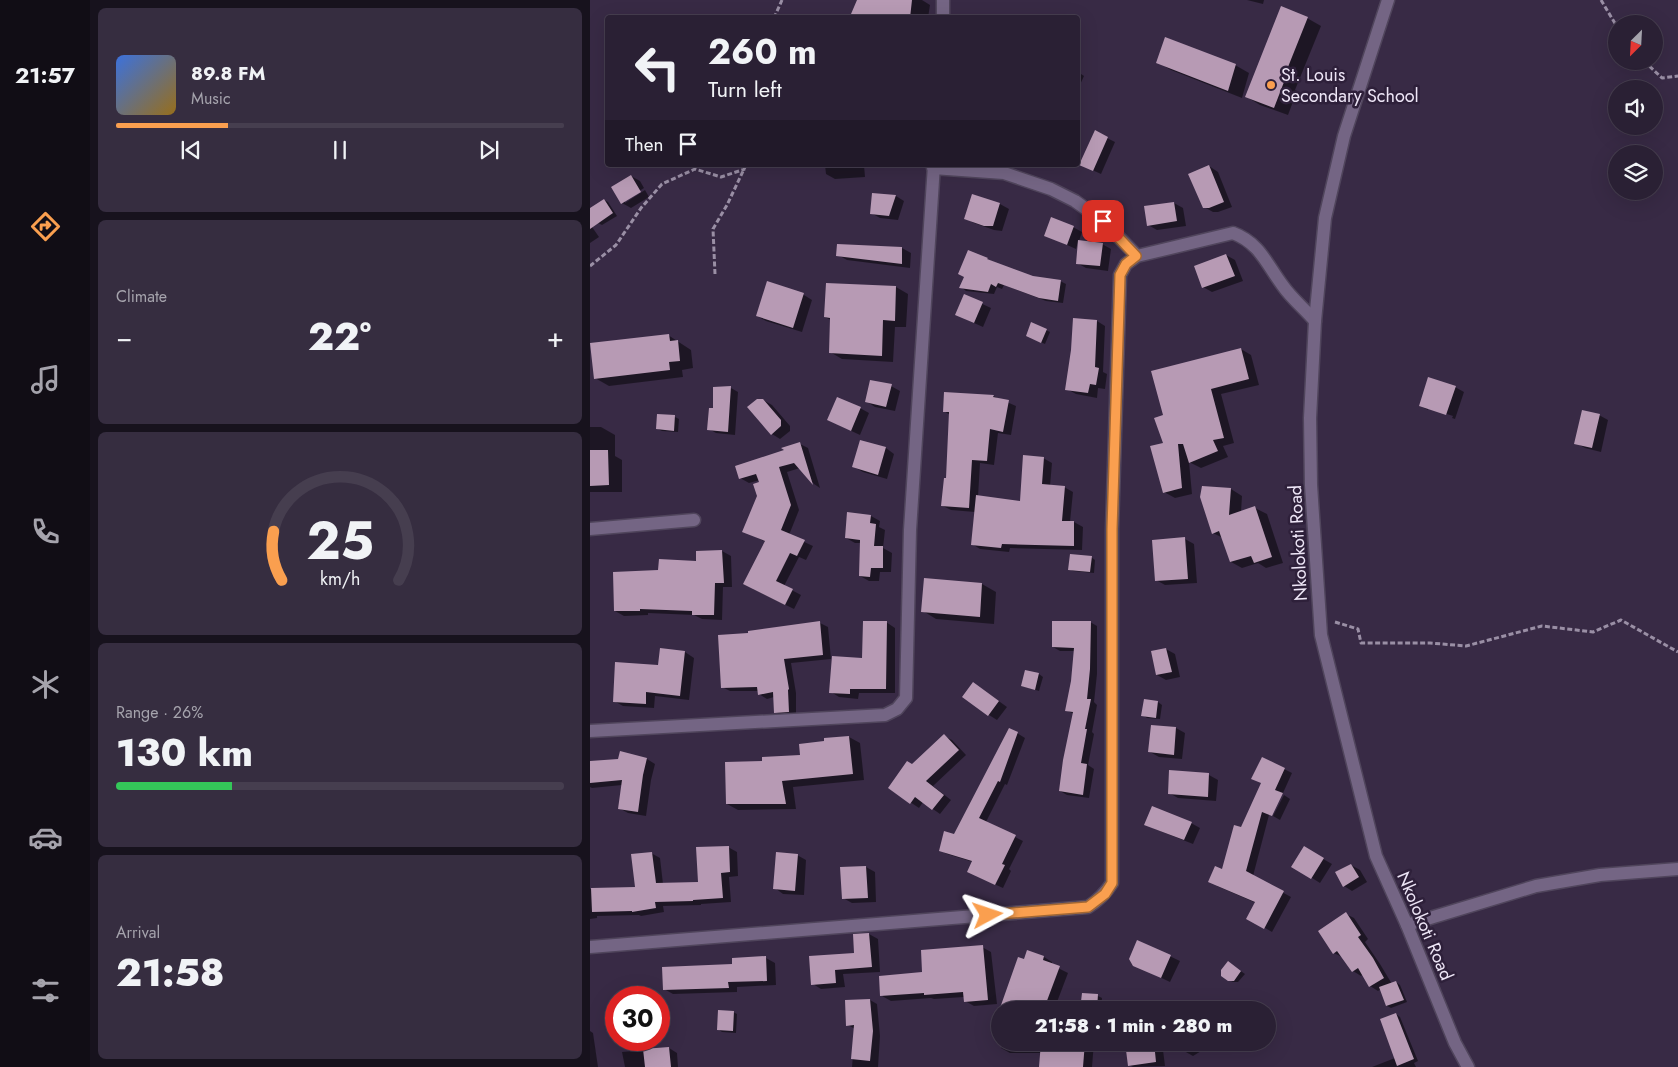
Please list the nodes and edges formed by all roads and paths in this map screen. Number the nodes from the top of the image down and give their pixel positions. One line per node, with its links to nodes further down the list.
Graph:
1 (782, 0): 5 (path)
2 (943, 0): 6 (street)
3 (1388, 0): 16 (street, Nkolokoti Road)
4 (1601, 0): 7 (path)
5 (775, 15)
6 (943, 15)
7 (1610, 15)
8 (1654, 70): 9 (path)
9 (1678, 76)
10 (746, 167): 14 (path); 15 (path)
11 (933, 167): 21 (street)
12 (943, 167): 13 (street)
13 (1136, 256): 16 (street); 24 (street)
14 (590, 266)
15 (715, 274)
16 (1315, 321): 19 (street, Nkolokoti Road)
17 (694, 520): 18 (street)
18 (590, 529)
19 (1320, 618): 20 (path); 23 (street, Nkolokoti Road)
20 (1678, 652)
21 (590, 731)
22 (1678, 869): 23 (street)
23 (1407, 925): 25 (street, Nkolokoti Road)
24 (590, 947)
25 (1468, 1067)

